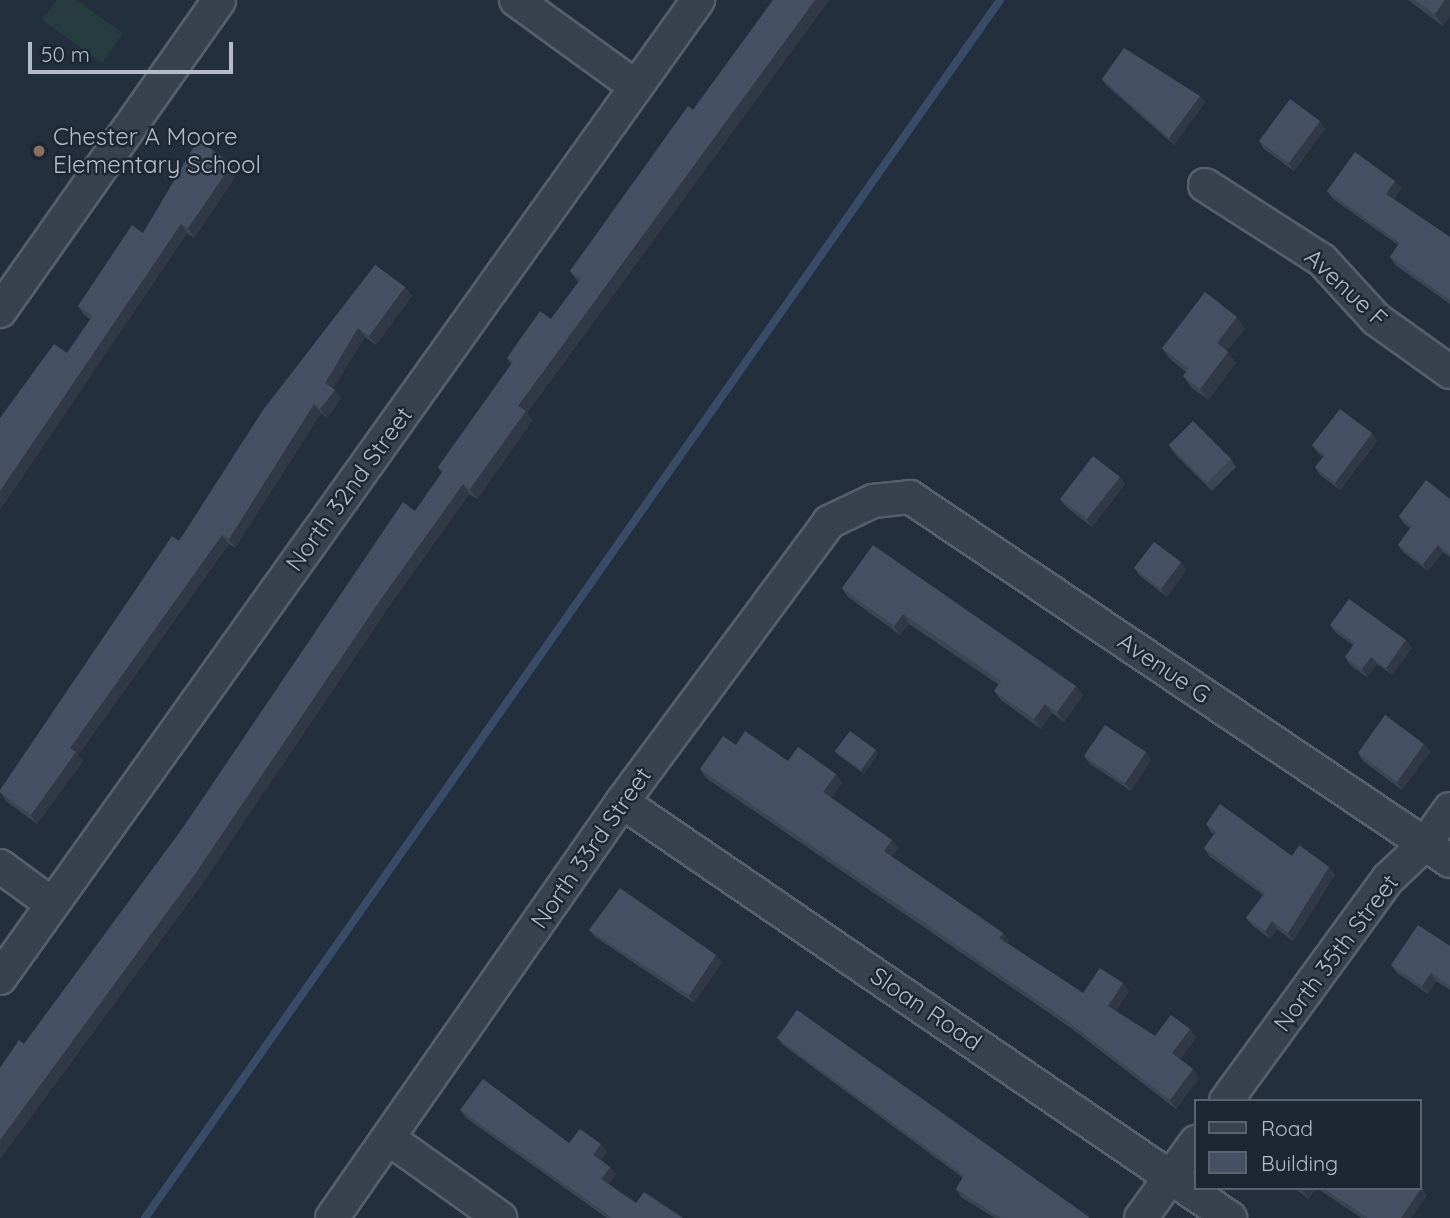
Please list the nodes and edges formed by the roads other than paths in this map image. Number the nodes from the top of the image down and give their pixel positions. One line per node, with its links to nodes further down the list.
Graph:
1 (219, 0): 6 (street)
2 (516, 0): 4 (street)
3 (698, 0): 4 (street, North 32nd Street)
4 (636, 87): 13 (street, North 32nd Street)
5 (1205, 186): 7 (street, Avenue F)
6 (0, 311)
7 (1450, 372)
8 (873, 501): 9 (street, North 33rd Street); 11 (street, Avenue G)
9 (622, 802): 16 (street, North 33rd Street); 18 (street, Sloan Road)
10 (1450, 808): 11 (street, North 35th Street)
11 (1438, 853): 15 (street, North 35th Street)
12 (0, 866): 13 (street)
13 (52, 904): 14 (street, North 32nd Street)
14 (0, 978)
15 (1227, 1099)
16 (388, 1138): 19 (street, North 33rd Street); 20 (street)
17 (1194, 1145): 18 (street)
18 (1171, 1177): 21 (street); 22 (street, Sloan Road)
19 (332, 1218)
20 (500, 1218)
21 (1141, 1218)
22 (1230, 1218)

